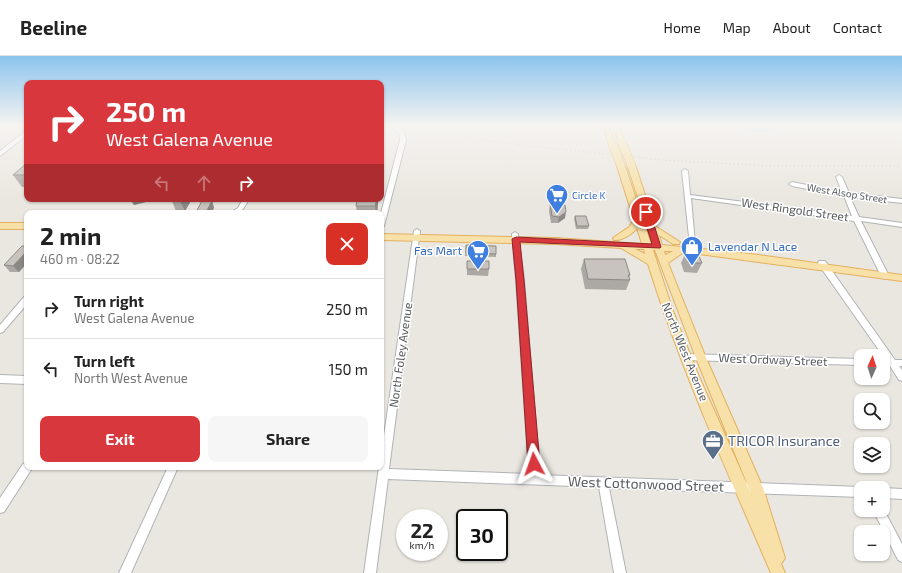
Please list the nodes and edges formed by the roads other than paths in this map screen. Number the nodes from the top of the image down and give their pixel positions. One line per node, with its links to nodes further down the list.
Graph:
1 (400, 150): 12 (street)
2 (615, 150): 14 (main road, North West Avenue, bridge)
3 (625, 150): 18 (main road, North West Avenue, bridge)
4 (685, 171): 8 (street)
5 (839, 177): 7 (street)
6 (792, 184): 7 (street, West Alsop Street)
7 (845, 194): 9 (street, West Alsop Street); 13 (street)
8 (687, 196): 13 (street, West Ringold Street); 28 (street)
9 (902, 201)
10 (244, 202): 11 (street)
11 (238, 210)
12 (384, 214)
13 (856, 218): 15 (street, West Ringold Street); 31 (street)
14 (638, 220): 25 (main road); 26 (main road, North West Avenue)
15 (902, 225)
16 (0, 226): 17 (main road)
17 (24, 226)
18 (651, 227): 27 (main road, North West Avenue); 28 (main road)
19 (384, 231): 22 (main road)
20 (0, 232): 21 (main road)
21 (24, 232)
22 (417, 234): 23 (main road); 24 (main road); 47 (street, North Foley Avenue)
23 (515, 236): 25 (main road); 48 (street)
24 (384, 237)
25 (618, 241): 26 (main road); 29 (main road)
26 (646, 243): 27 (main road); 29 (main road, North West Avenue)
27 (656, 244): 28 (main road); 29 (main road, North West Avenue)
28 (684, 245): 29 (main road); 30 (main road)
29 (657, 262): 36 (main road, North West Avenue); 37 (main road, North West Avenue)
30 (824, 266): 31 (main road); 35 (street)
31 (885, 276): 32 (main road)
32 (902, 278)
33 (24, 302): 34 (street)
34 (0, 330)
35 (879, 349)
36 (686, 357): 37 (street, West Ordway Street); 50 (main road, North West Avenue)
37 (700, 358): 38 (street, West Ordway Street); 51 (main road, North West Avenue)
38 (854, 362)
39 (890, 363): 40 (street)
40 (902, 364)
41 (890, 365): 42 (street)
42 (902, 377)
43 (0, 379): 44 (street)
44 (24, 380)
45 (25, 470): 55 (street)
46 (171, 470): 58 (street)
47 (384, 474): 48 (street, West Cottonwood Street); 59 (street, North Foley Avenue)
48 (535, 479): 49 (street, West Cottonwood Street)
49 (603, 482): 50 (street, West Cottonwood Street); 60 (street)
50 (742, 488): 51 (street, West Cottonwood Street); 61 (main road, North West Avenue)
51 (756, 488): 52 (street, West Cottonwood Street); 62 (main road, North West Avenue)
52 (854, 492)
53 (890, 493): 54 (street)
54 (902, 494)
55 (0, 508)
56 (882, 517): 57 (street)
57 (902, 556)
58 (126, 573)
59 (370, 573)
60 (620, 573)
61 (778, 573)
62 (783, 573)

